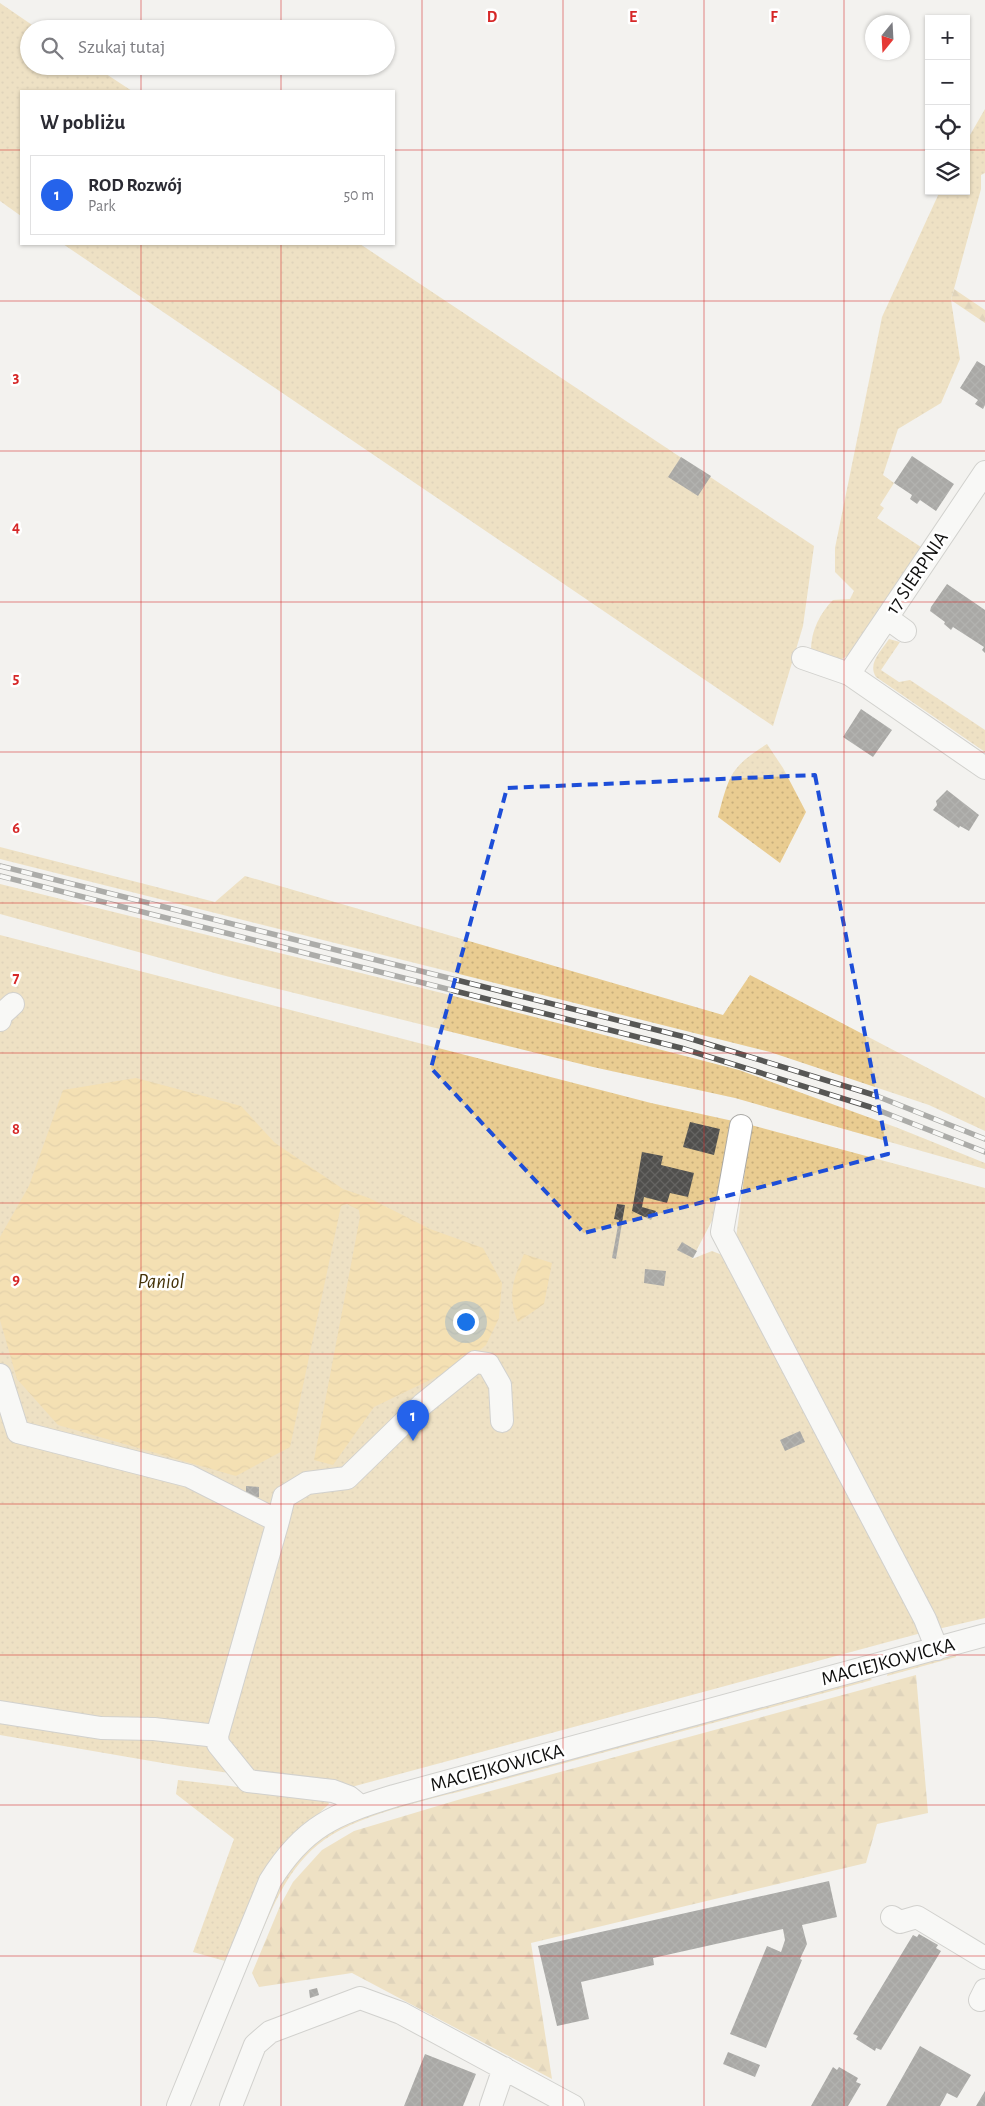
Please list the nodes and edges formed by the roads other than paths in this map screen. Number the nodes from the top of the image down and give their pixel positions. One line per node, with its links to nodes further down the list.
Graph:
1 (985, 472): 2 (street, 17 SIERPNIA)
2 (887, 618): 3 (street); 5 (street, 17 SIERPNIA)
3 (905, 631)
4 (802, 658): 5 (street)
5 (849, 674): 6 (street)
6 (985, 768)
7 (741, 1126): 12 (street)
8 (0, 1375): 10 (street)
9 (502, 1421): 10 (street)
10 (278, 1521): 14 (street)
11 (985, 1635): 12 (street, MACIEJKOWICKA)
12 (937, 1649): 15 (street, MACIEJKOWICKA)
13 (0, 1712): 14 (street)
14 (217, 1736): 15 (street)
15 (360, 1806): 19 (street, MACIEJKOWICKA)
16 (892, 1918): 17 (street)
17 (985, 1958)
18 (504, 2068): 20 (street); 21 (street); 22 (street)
19 (178, 2106)
20 (231, 2106)
21 (491, 2106)
22 (573, 2106)

